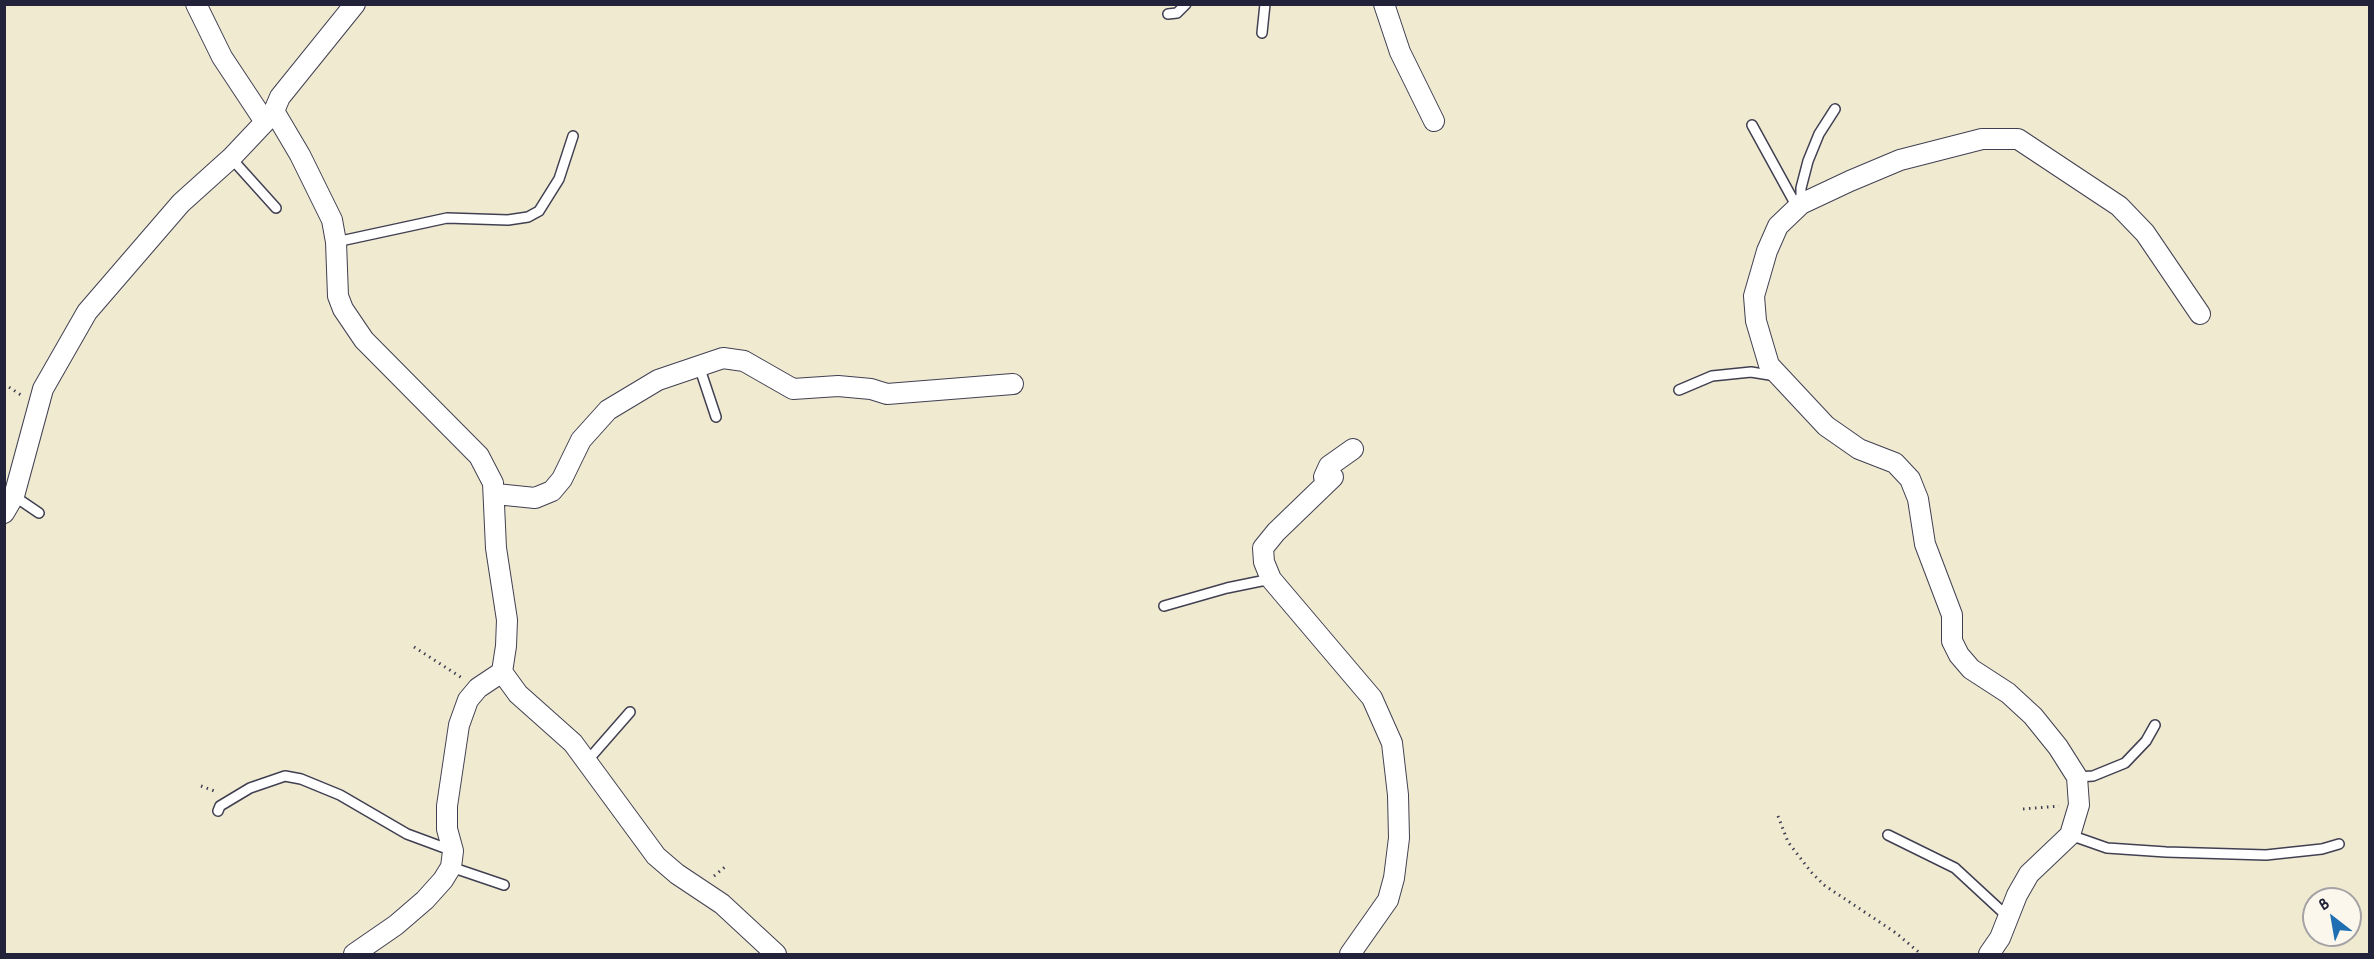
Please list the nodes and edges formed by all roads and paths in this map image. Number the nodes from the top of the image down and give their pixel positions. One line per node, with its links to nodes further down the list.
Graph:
1 (355, 4): 9 (street)
2 (1186, 4): 6 (lane)
3 (1265, 4): 7 (lane)
4 (1384, 4): 10 (street)
5 (197, 5): 9 (street)
6 (1168, 14)
7 (1262, 33)
8 (1835, 109): 14 (lane)
9 (270, 117): 13 (street); 16 (street)
10 (1434, 121)
11 (1752, 125): 14 (lane)
12 (573, 136): 16 (lane)
13 (231, 158): 15 (lane); 25 (street)
14 (1799, 206): 17 (street); 19 (street)
15 (276, 208)
16 (336, 242): 24 (street)
17 (2200, 314)
18 (699, 366): 20 (street); 22 (lane); 24 (street)
19 (1779, 376): 21 (lane); 35 (street)
20 (1013, 384)
21 (1679, 390)
22 (716, 417)
23 (1353, 449): 27 (street)
24 (495, 494): 30 (street)
25 (9, 505): 26 (lane)
26 (39, 513)
27 (1271, 579): 28 (lane); 48 (street)
28 (1164, 606)
29 (414, 647): 31 (path)
30 (502, 672): 31 (street); 34 (street)
31 (478, 688): 43 (street)
32 (630, 712): 34 (lane)
33 (2156, 725): 35 (lane)
34 (588, 760): 47 (street)
35 (2077, 777): 36 (street)
36 (2079, 805): 37 (path); 40 (street)
37 (2023, 809)
38 (218, 812): 43 (lane)
39 (1778, 816): 49 (path)
40 (2070, 834): 42 (lane); 45 (street)
41 (1888, 835): 45 (lane)
42 (2339, 844)
43 (452, 859): 44 (lane); 46 (street)
44 (504, 885)
45 (2009, 919): 50 (street)
46 (354, 954)
47 (776, 954)
48 (1350, 954)
49 (1921, 954)
50 (1989, 954)

